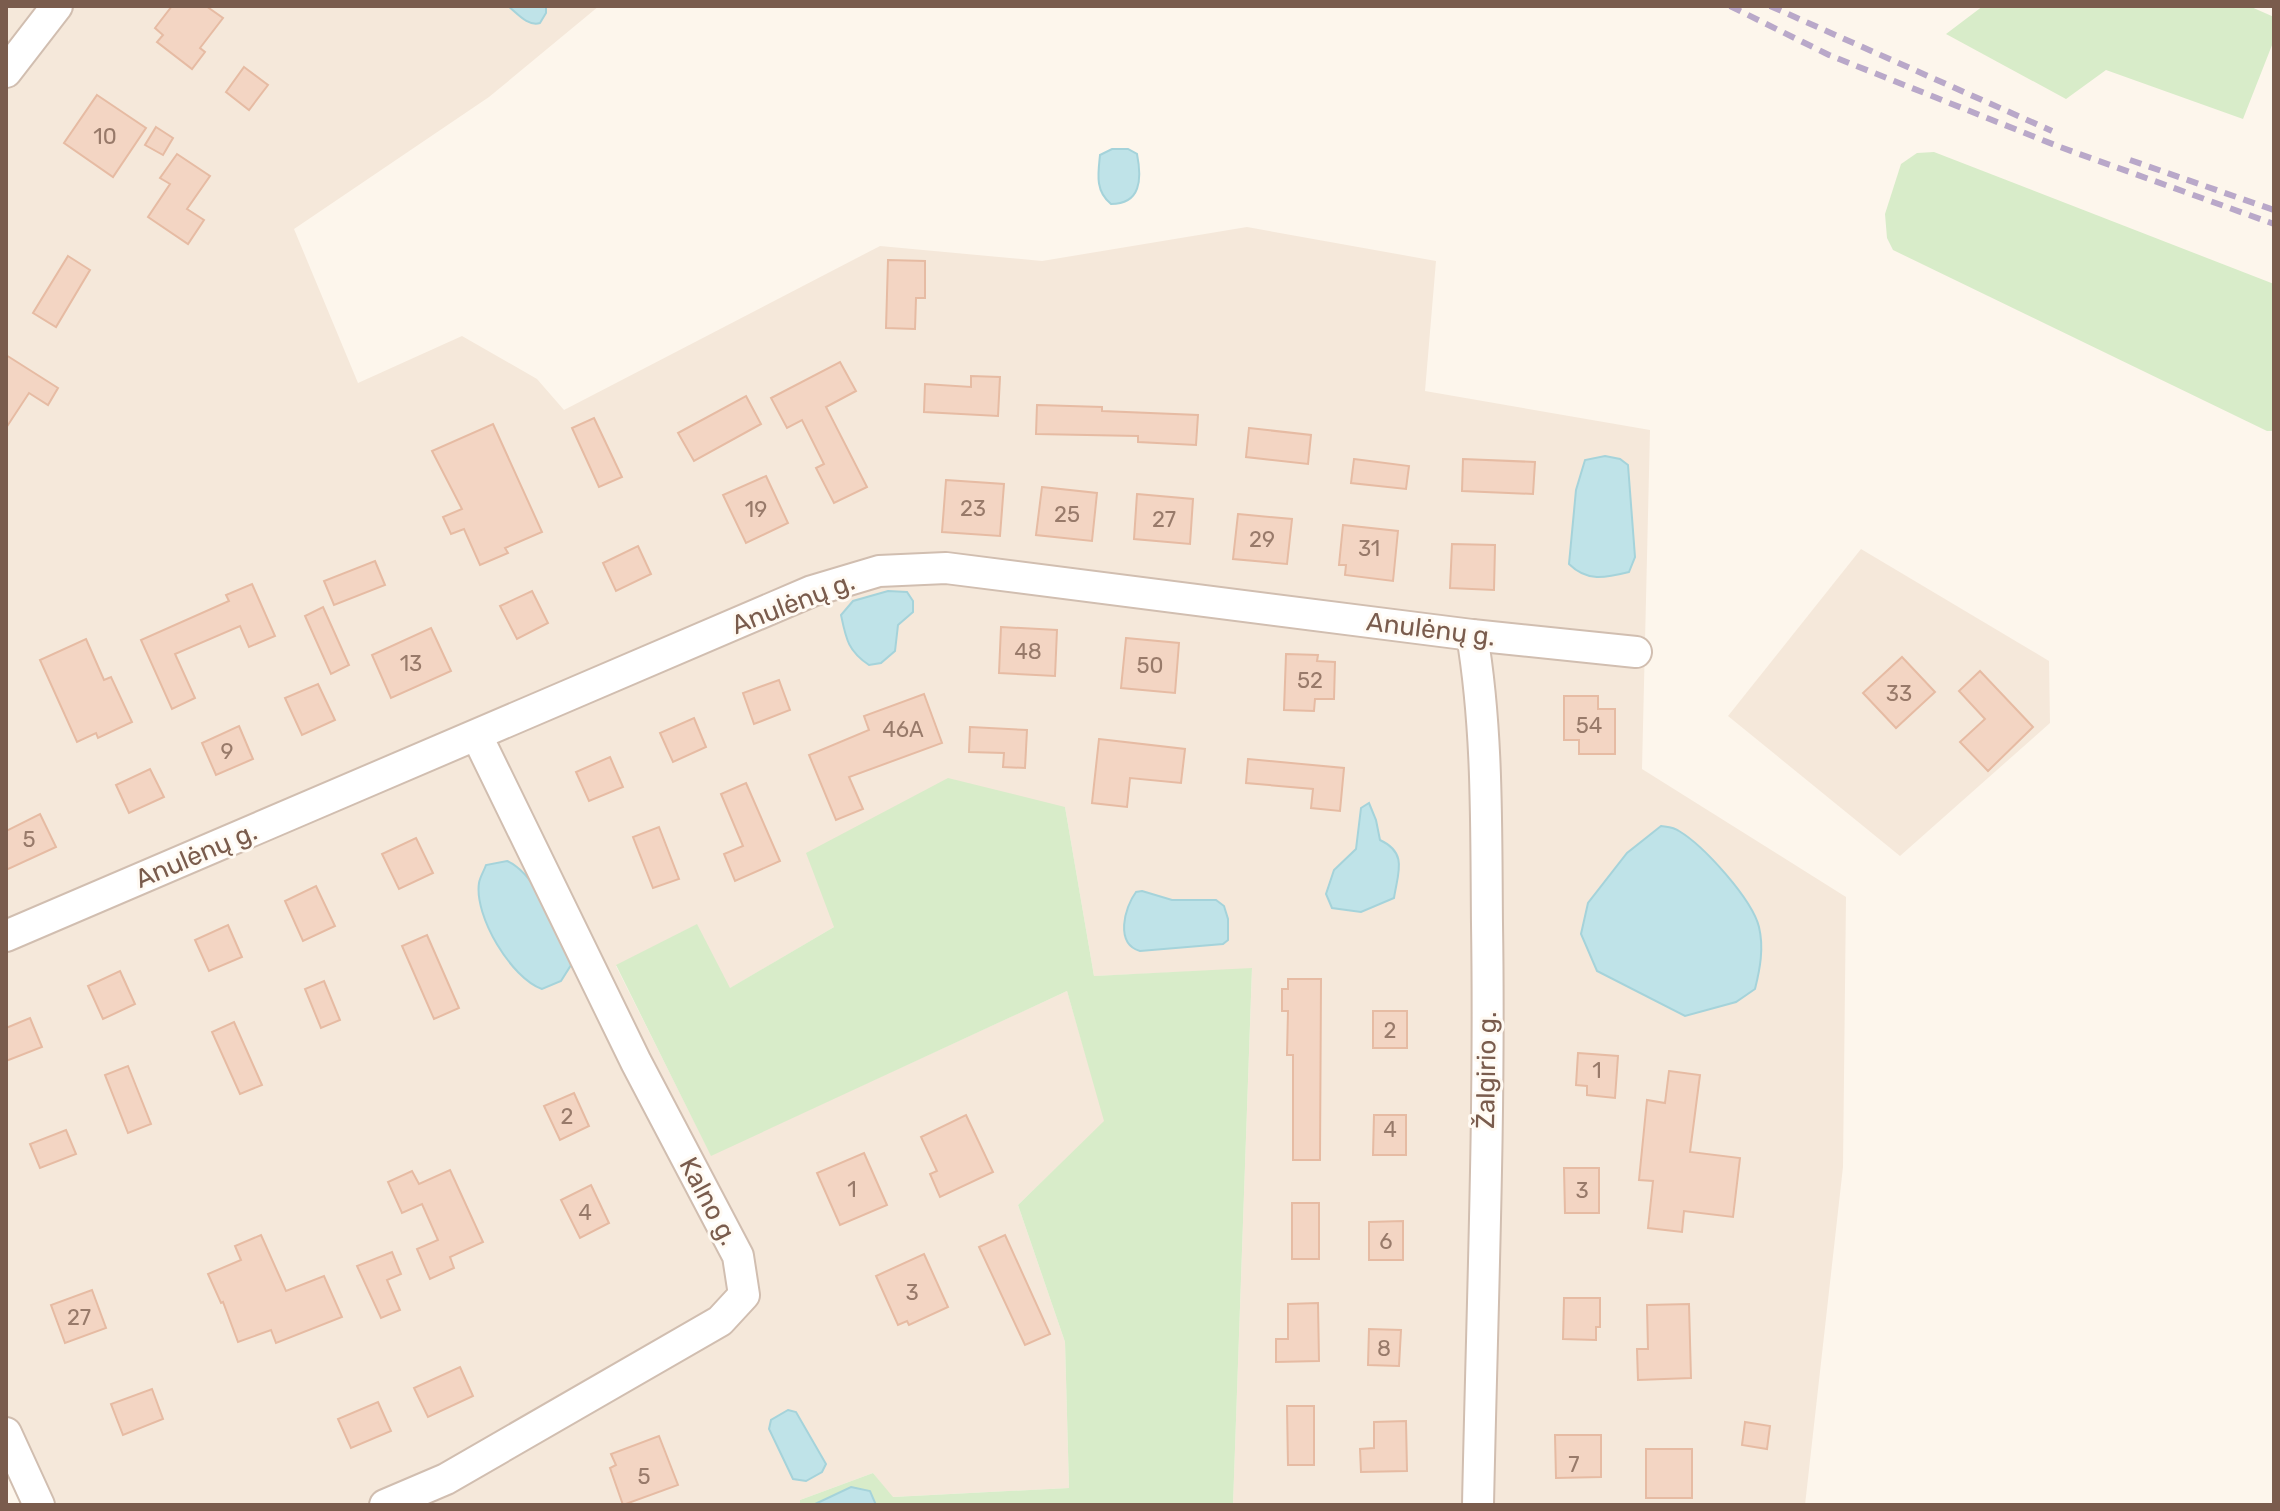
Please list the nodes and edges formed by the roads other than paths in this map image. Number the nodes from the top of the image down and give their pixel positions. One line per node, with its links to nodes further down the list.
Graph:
1 (57, 6): 2 (street)
2 (6, 72)
3 (1472, 635): 4 (street, Anulėnų g.); 5 (street, Anulėnų g.); 10 (street, Žalgirio g.)
4 (1636, 652)
5 (477, 736): 6 (street, Anulėnų g.); 9 (street, Kalno g.)
6 (6, 936)
7 (6, 1433): 8 (street)
8 (39, 1505)
9 (385, 1505)
10 (1478, 1505)

